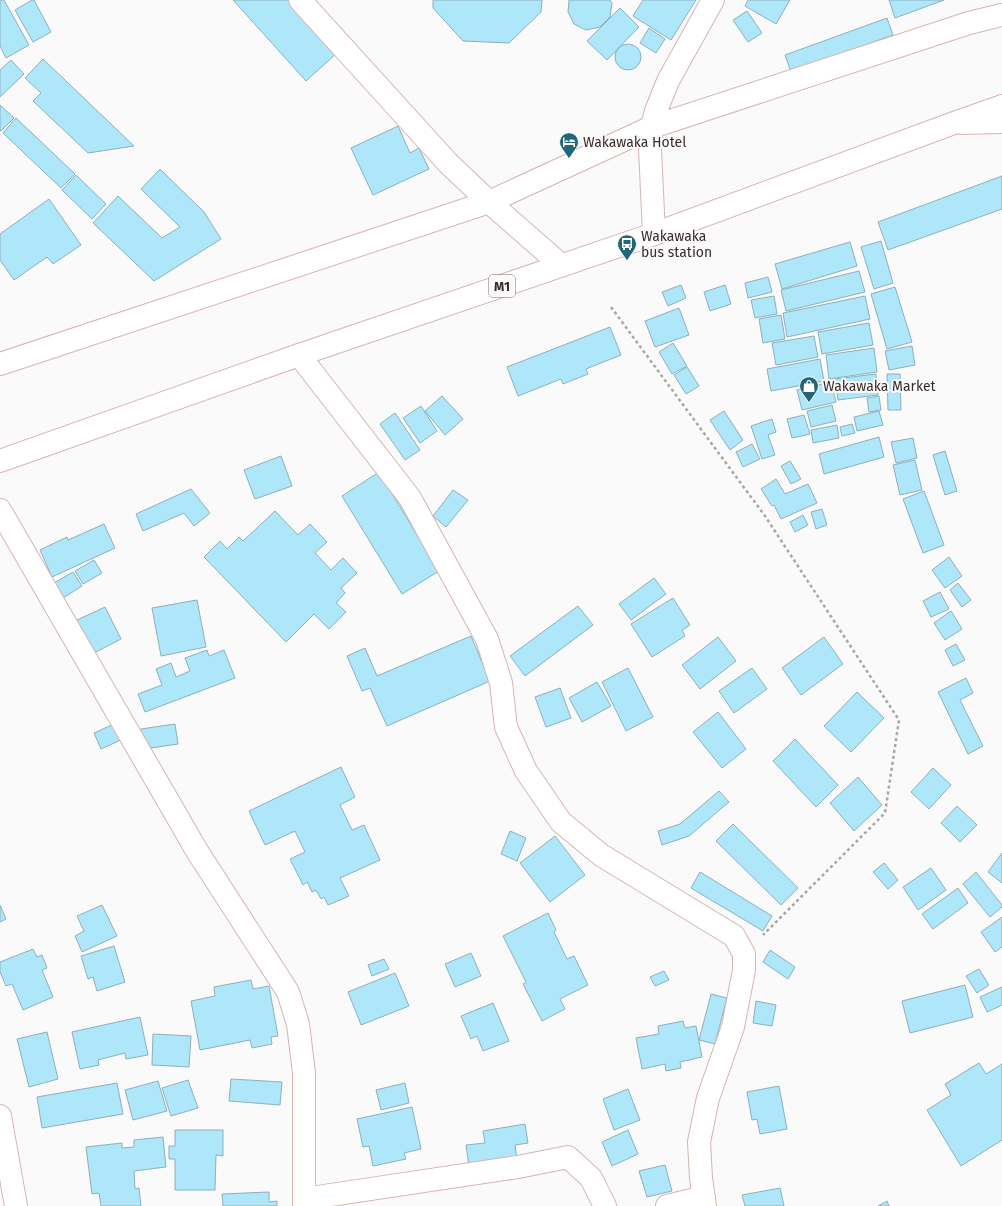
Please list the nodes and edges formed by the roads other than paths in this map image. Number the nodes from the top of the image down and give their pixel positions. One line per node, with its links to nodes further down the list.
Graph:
1 (300, 0): 8 (main road)
2 (713, 0): 7 (main road)
3 (1002, 15): 7 (main road)
4 (1002, 106): 6 (main road, M1)
5 (1002, 122): 6 (main road)
6 (954, 123): 9 (main road, M1)
7 (652, 127): 8 (main road); 9 (main road)
8 (489, 202): 10 (main road); 12 (main road)
9 (654, 234): 10 (main road, M1)
10 (561, 265): 11 (main road, M1)
11 (299, 355): 13 (main road, M1); 16 (main road)
12 (0, 364)
13 (0, 459)
14 (0, 510): 17 (main road)
15 (0, 1116): 18 (main road)
16 (704, 1201): 20 (main road)
17 (304, 1202): 19 (main road)
18 (16, 1206)
19 (605, 1206)
20 (667, 1206)

